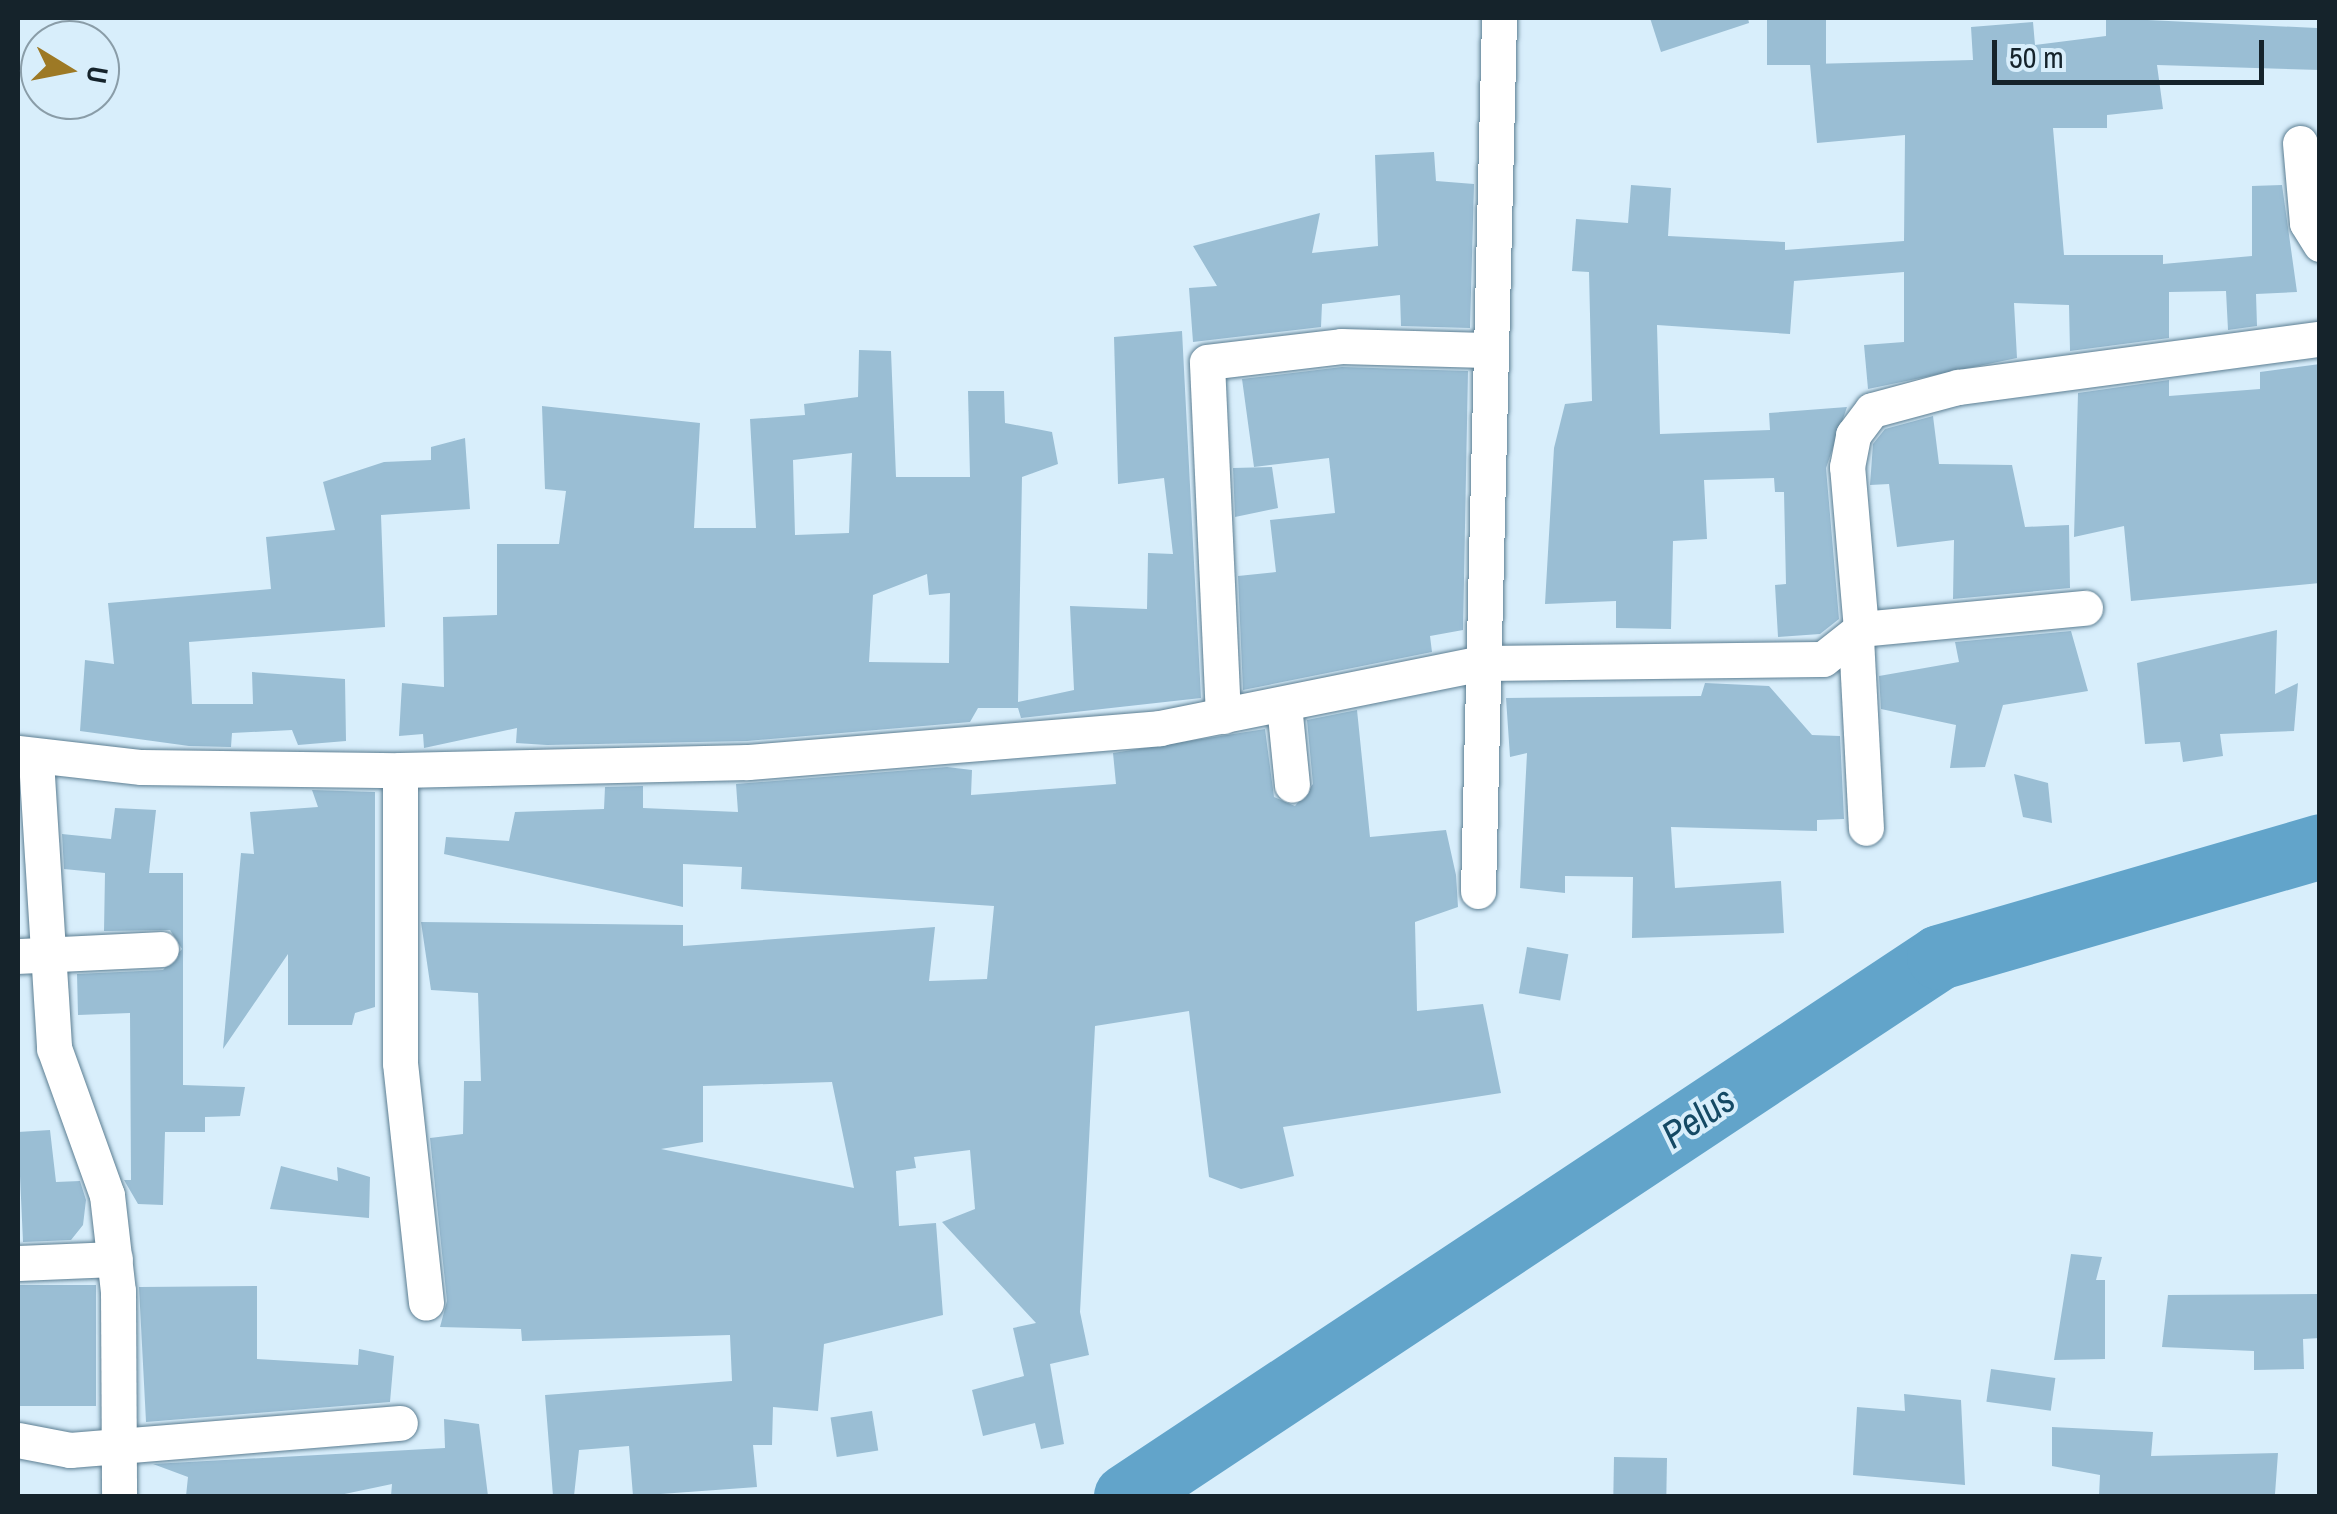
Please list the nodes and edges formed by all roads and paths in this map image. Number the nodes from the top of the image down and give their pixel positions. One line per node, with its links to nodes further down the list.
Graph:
1 (1499, 18): 5 (street)
2 (2300, 143): 3 (street)
3 (2320, 244)
4 (2320, 339): 7 (street)
5 (1486, 350): 8 (street); 10 (street)
6 (2085, 608): 7 (street)
7 (1858, 634): 8 (street); 14 (street)
8 (1483, 663): 9 (street); 15 (street)
9 (1284, 705): 10 (street); 13 (street)
10 (1223, 716): 12 (street)
11 (27, 757): 12 (street); 17 (street)
12 (400, 770): 20 (street)
13 (1292, 785)
14 (1866, 828)
15 (1478, 891)
16 (161, 949): 17 (street)
17 (31, 954): 18 (street)
18 (114, 1259): 19 (street); 23 (street)
19 (18, 1263)
20 (426, 1303)
21 (400, 1423): 23 (street)
22 (18, 1440): 23 (street)
23 (121, 1443): 24 (street)
24 (119, 1496)

